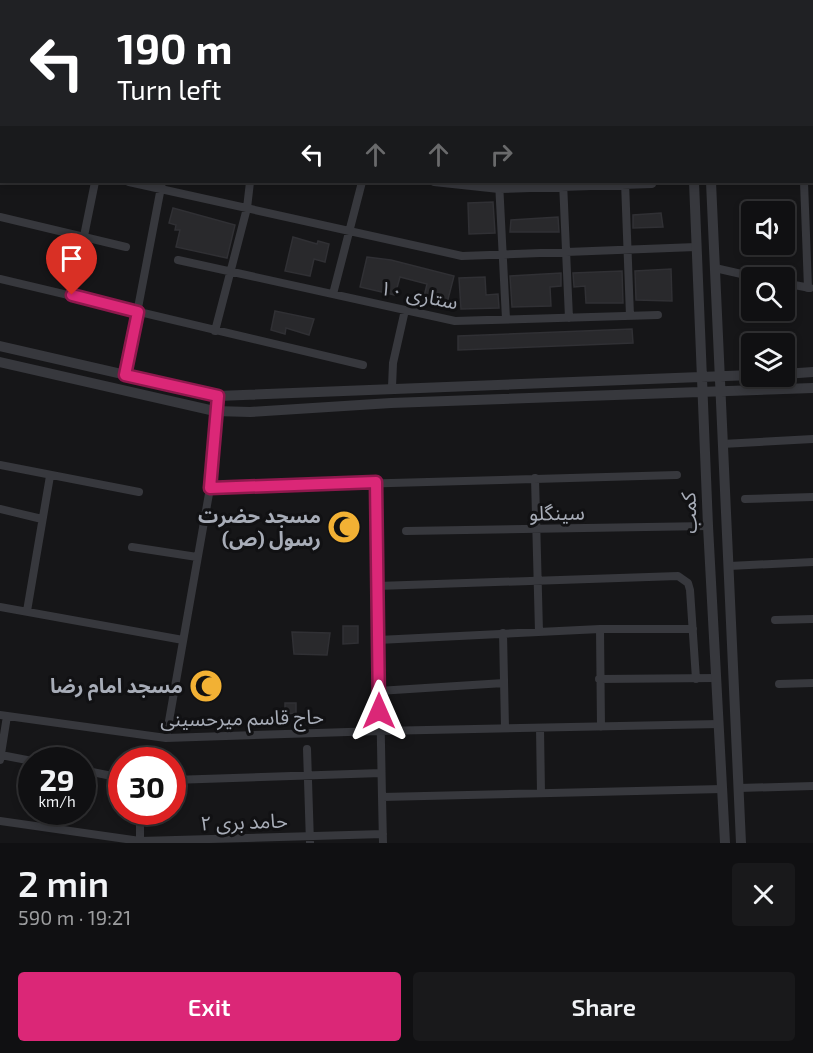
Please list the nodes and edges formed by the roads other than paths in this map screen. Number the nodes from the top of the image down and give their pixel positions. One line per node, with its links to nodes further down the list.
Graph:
1 (95, 183): 17 (street)
2 (140, 183): 12 (street)
3 (250, 183): 14 (street)
4 (362, 183): 16 (street)
5 (456, 183): 13 (street)
6 (625, 183): 10 (street); 11 (street); 20 (street)
7 (694, 183): 19 (street, کمب)
8 (711, 183): 24 (street, کمب)
9 (804, 183): 29 (street)
10 (563, 184): 13 (street); 21 (street)
11 (652, 184)
12 (162, 185): 14 (street); 33 (street)
13 (499, 185): 22 (street)
14 (247, 208): 16 (street); 25 (street)
15 (0, 218): 17 (street)
16 (349, 231): 22 (street); 30 (street)
17 (84, 237): 18 (street); 31 (street)
18 (126, 247)
19 (696, 247): 20 (street); 51 (street, کمب)
20 (627, 249): 21 (street); 35 (street)
21 (566, 251): 22 (street); 36 (street)
22 (502, 254): 37 (street)
23 (178, 260): 25 (street, ستاری ۱۰)
24 (715, 268): 26 (street); 47 (street, کمب)
25 (230, 270): 30 (street, ستاری ۱۰); 38 (street)
26 (741, 274)
27 (0, 279): 31 (street)
28 (795, 285): 29 (street)
29 (810, 288)
30 (333, 294): 32 (street, ستاری ۱۰)
31 (72, 295): 33 (street)
32 (405, 310): 37 (street, ستاری ۱۰); 49 (street)
33 (138, 312): 38 (street); 45 (street)
34 (658, 315): 35 (street, ستاری ۱۰)
35 (630, 316): 36 (street, ستاری ۱۰)
36 (569, 318): 37 (street, ستاری ۱۰)
37 (506, 319)
38 (215, 330): 40 (street)
39 (0, 346): 42 (street)
40 (363, 365)
41 (1, 366): 48 (street)
42 (87, 367): 45 (street); 48 (street)
43 (813, 372): 44 (street)
44 (795, 373)
45 (125, 375): 53 (street)
46 (741, 376): 47 (street)
47 (719, 377): 49 (street); 52 (street, کمب)
48 (83, 381): 54 (street)
49 (392, 387): 53 (street)
50 (813, 388): 52 (street)
51 (704, 391): 52 (street); 54 (street); 68 (street, کمب)
52 (719, 392): 56 (street, کمب)
53 (218, 396): 54 (street)
54 (215, 411): 62 (street)
55 (813, 439): 56 (street)
56 (722, 444): 74 (street, کمب)
57 (0, 465): 59 (street)
58 (677, 475): 60 (street)
59 (50, 477): 63 (street); 67 (street)
60 (535, 478): 61 (street); 69 (street)
61 (376, 482): 62 (street); 76 (street)
62 (210, 488): 72 (street)
63 (139, 492)
64 (813, 497): 65 (street)
65 (745, 499)
66 (0, 509): 67 (street)
67 (42, 519): 78 (street)
68 (708, 526): 69 (street, سینگلو); 82 (street, کمب)
69 (536, 530): 70 (street, سینگلو); 75 (street)
70 (406, 531)
71 (132, 546): 72 (street)
72 (196, 557): 87 (street)
73 (813, 562): 74 (street)
74 (729, 566): 81 (street, کمب)
75 (537, 580): 76 (street); 84 (street); 85 (street)
76 (377, 586): 88 (street)
77 (0, 607): 78 (street)
78 (27, 611): 87 (street)
79 (813, 619): 80 (street)
80 (775, 620)
81 (731, 621): 82 (street); 111 (street, کمب)
82 (714, 622): 89 (street, کمب)
83 (600, 629): 84 (street); 85 (street); 90 (street)
84 (693, 629): 91 (street)
85 (539, 632): 86 (street)
86 (503, 633): 88 (street); 92 (street)
87 (183, 640): 102 (street)
88 (378, 640): 95 (street)
89 (716, 678): 91 (street); 97 (street, کمب)
90 (599, 679): 91 (street); 98 (street)
91 (696, 679)
92 (504, 683): 95 (street); 99 (street)
93 (813, 683): 94 (street)
94 (779, 684)
95 (378, 691): 101 (street)
96 (4, 716): 102 (street, حاج قاسم میرحسینی); 104 (street)
97 (719, 724): 98 (street, حاج قاسم میرحسینی); 110 (street, کمب)
98 (601, 726): 100 (street, حاج قاسم میرحسینی)
99 (505, 728): 100 (street, حاج قاسم میرحسینی); 101 (street, حاج قاسم میرحسینی)
100 (540, 728): 112 (street)
101 (379, 730): 102 (street, حاج قاسم میرحسینی); 106 (street)
102 (166, 738)
103 (307, 749): 107 (street)
104 (0, 757): 105 (street)
105 (18, 759)
106 (381, 773): 107 (street); 113 (street)
107 (308, 776): 108 (street); 117 (street)
108 (186, 780)
109 (813, 786): 111 (street)
110 (722, 789): 112 (street); 120 (street, کمب)
111 (739, 789): 121 (street, کمب)
112 (541, 793): 113 (street)
113 (382, 797): 116 (street)
114 (0, 821): 118 (street, حامد بری ۲)
115 (140, 825): 119 (street)
116 (383, 838): 117 (street, حامد بری ۲)
117 (310, 839): 119 (street, حامد بری ۲)
118 (128, 841): 119 (street, حامد بری ۲)
119 (140, 842)
120 (725, 843)
121 (741, 843)

